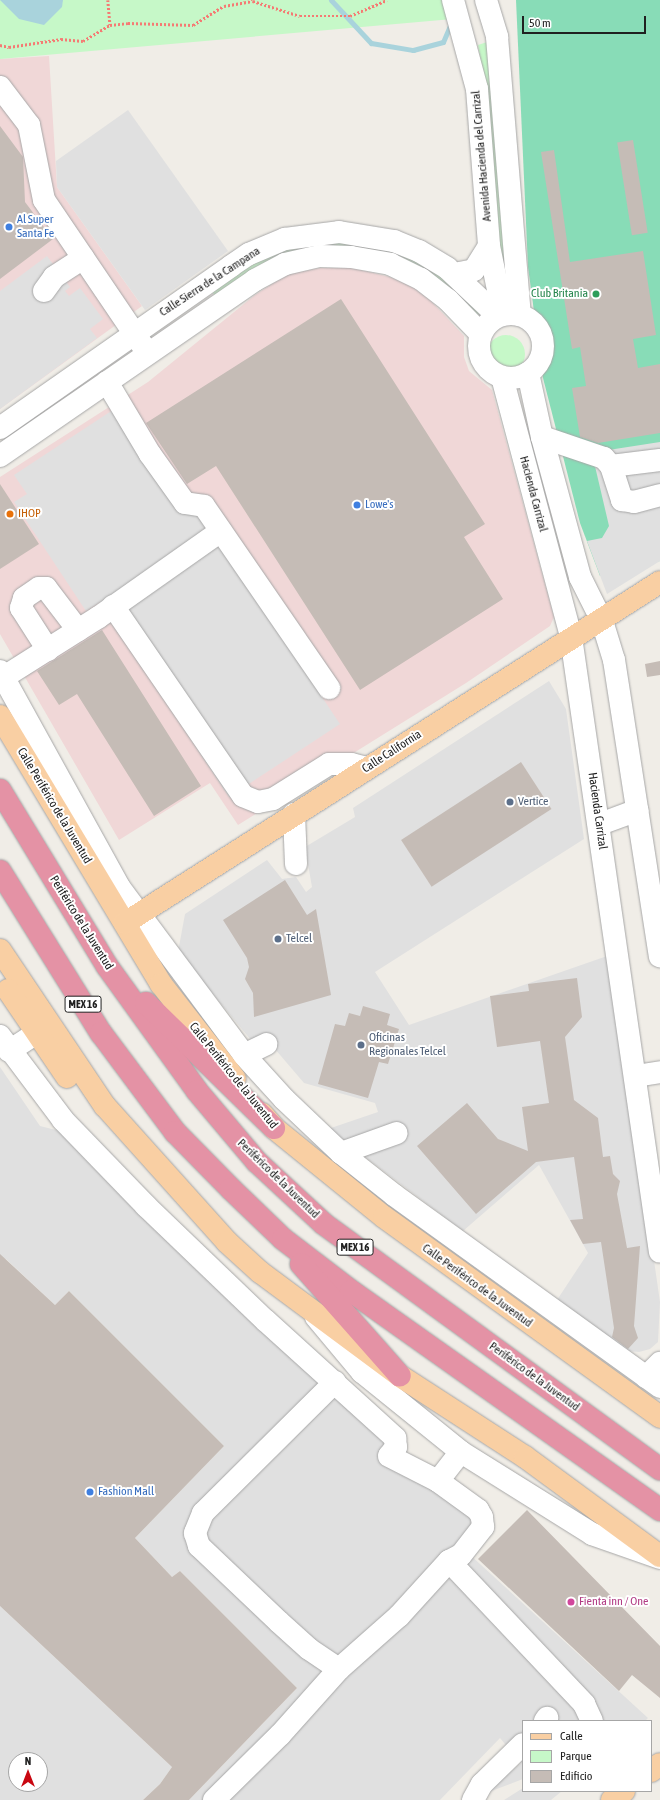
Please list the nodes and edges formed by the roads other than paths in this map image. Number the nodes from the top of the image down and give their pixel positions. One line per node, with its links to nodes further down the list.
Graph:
1 (488, 5): 2 (street); 10 (street, Avenida Hacienda del Carrizal)
2 (456, 10): 4 (street, Avenida Hacienda del Carrizal)
3 (0, 87): 5 (street)
4 (489, 246): 6 (street); 10 (street, Avenida Hacienda del Carrizal)
5 (83, 258): 8 (street); 11 (street)
6 (454, 274): 7 (street, Calle Sierra de la Campana); 10 (street, Calle Sierra de la Campana)
7 (195, 290): 9 (street); 11 (street, Calle Sierra de la Campana)
8 (44, 291)
9 (211, 309): 12 (street, Calle Sierra de la Campana); 13 (street, Calle Sierra de la Campana)
10 (507, 315): 12 (street); 14 (street)
11 (134, 333): 13 (street); 17 (street, Calle Sierra de la Campana)
12 (481, 334): 15 (street)
13 (148, 353): 16 (street, Calle Sierra de la Campana)
14 (528, 373): 15 (street); 18 (street, Hacienda Carrizal)
15 (502, 377): 29 (street, Hacienda Carrizal)
16 (107, 382): 19 (street, Calle Sierra de la Campana); 24 (street)
17 (3, 425): 19 (street)
18 (542, 437): 22 (street); 27 (street, Hacienda Carrizal)
19 (20, 442): 20 (street, Calle Sierra de la Campana)
20 (0, 456)
21 (660, 460): 22 (street)
22 (611, 466): 23 (street)
23 (660, 495)
24 (221, 531): 26 (street); 32 (street)
25 (660, 582): 27 (main road, Calle California)
26 (114, 606): 28 (street); 34 (street)
27 (602, 621): 29 (main road, Calle California); 36 (street, Hacienda Carrizal)
28 (78, 630): 30 (street); 30 (street)
29 (571, 637): 34 (main road, Calle California); 38 (street, Hacienda Carrizal)
30 (48, 650): 31 (street)
31 (2, 674): 41 (street)
32 (329, 688)
33 (0, 716): 41 (main road, Calle Periférico de la Juventud)
34 (367, 768): 37 (main road, Calle California)
35 (0, 790): 44 (highway, Periférico de la Juventud / MEX 16)
36 (638, 810): 38 (street); 42 (street, Hacienda Carrizal)
37 (294, 814): 39 (street); 41 (main road, Calle California)
38 (600, 824): 51 (street, Hacienda Carrizal)
39 (296, 864)
40 (0, 871): 56 (highway, MEX 16)
41 (132, 919): 49 (street); 52 (main road, Calle Periférico de la Juventud)
42 (659, 947)
43 (0, 950): 55 (main road)
44 (110, 971): 52 (highway); 64 (highway, Periférico de la Juventud / MEX 16)
45 (0, 977): 46 (main road)
46 (35, 1034): 47 (street); 55 (main road)
47 (4, 1044): 61 (street)
48 (267, 1044): 49 (street)
49 (244, 1055): 54 (street)
50 (660, 1072): 51 (street)
51 (636, 1076): 57 (street, Hacienda Carrizal)
52 (274, 1128): 62 (main road, Calle Periférico de la Juventud)
53 (397, 1133): 54 (street)
54 (340, 1153): 60 (street)
55 (208, 1222): 58 (main road)
56 (283, 1239): 59 (highway); 66 (highway, MEX 16)
57 (660, 1252)
58 (312, 1312): 59 (main road); 63 (street)
59 (400, 1376): 67 (main road)
60 (655, 1376)
61 (335, 1382): 65 (street); 69 (street)
62 (660, 1417)
63 (461, 1452): 65 (street); 67 (street)
64 (660, 1469)
65 (438, 1481): 68 (street)
66 (660, 1510)
67 (660, 1557)
68 (449, 1561): 69 (street); 70 (street)
69 (339, 1669): 75 (street)
70 (592, 1720)
71 (521, 1749): 76 (street)
72 (660, 1764): 73 (main road)
73 (652, 1770)
74 (623, 1792): 77 (main road)
75 (214, 1800)
76 (474, 1800)
77 (612, 1800)

